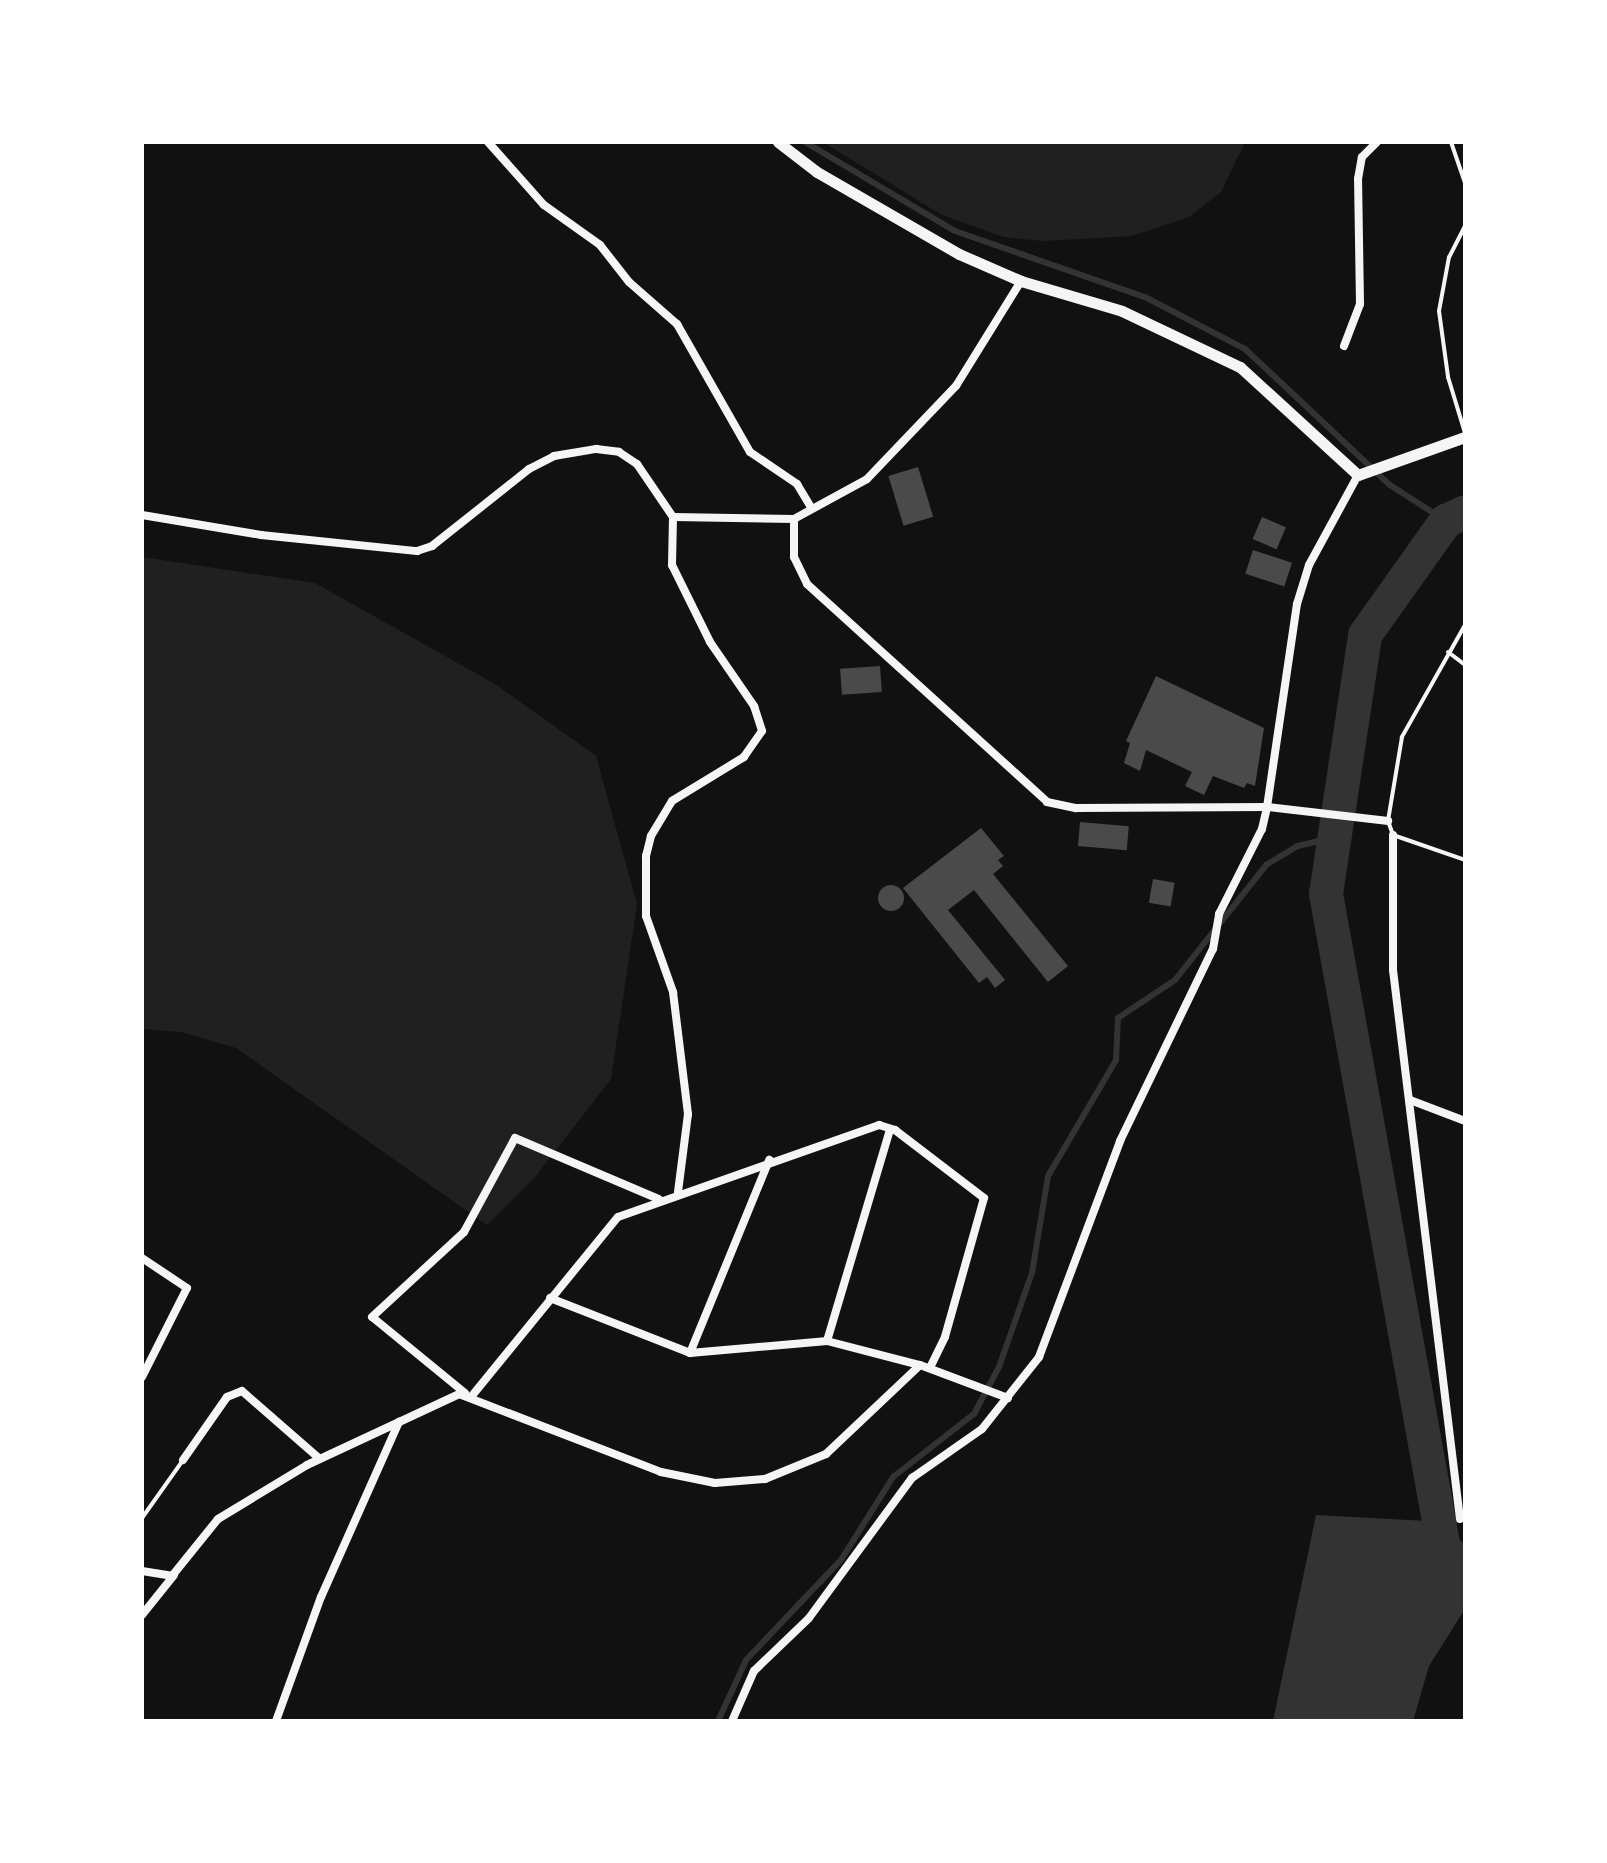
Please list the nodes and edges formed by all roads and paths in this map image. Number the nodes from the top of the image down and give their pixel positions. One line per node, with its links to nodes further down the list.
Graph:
1 (488, 142): 11 (street)
2 (778, 142): 7 (street)
3 (1377, 142): 8 (street)
4 (1451, 142): 5 (lane)
5 (1465, 183)
6 (1465, 226): 9 (lane)
7 (1021, 281): 10 (street); 11 (street)
8 (1344, 346)
9 (1465, 435): 10 (street)
10 (1358, 475): 18 (street)
11 (810, 506): 14 (street)
12 (142, 515): 13 (street)
13 (673, 517): 14 (street); 26 (street)
14 (794, 519): 18 (street)
15 (1465, 625): 16 (lane)
16 (1448, 652): 17 (lane); 19 (lane)
17 (1465, 665)
18 (1267, 807): 19 (street); 36 (street)
19 (1384, 821): 20 (lane)
20 (1393, 835): 21 (lane); 22 (street)
21 (1465, 860)
22 (1410, 1100): 23 (street); 41 (street)
23 (1465, 1121)
24 (890, 1129): 25 (street); 30 (street); 33 (street)
25 (769, 1160): 26 (street); 31 (street)
26 (678, 1192): 27 (street)
27 (660, 1199): 29 (street); 35 (street)
28 (142, 1258): 34 (street)
29 (550, 1298): 31 (street); 35 (street)
30 (827, 1341): 31 (street); 32 (street)
31 (690, 1353)
32 (920, 1365): 33 (street); 35 (street)
33 (930, 1368): 36 (street)
34 (142, 1377)
35 (469, 1396): 37 (street)
36 (1008, 1398): 46 (street)
37 (400, 1421): 38 (street); 45 (street)
38 (320, 1459): 39 (street); 42 (street)
39 (183, 1460): 40 (lane)
40 (142, 1518)
41 (1462, 1522)
42 (178, 1570): 43 (street); 44 (street)
43 (142, 1571)
44 (142, 1615)
45 (276, 1721)
46 (732, 1721)

